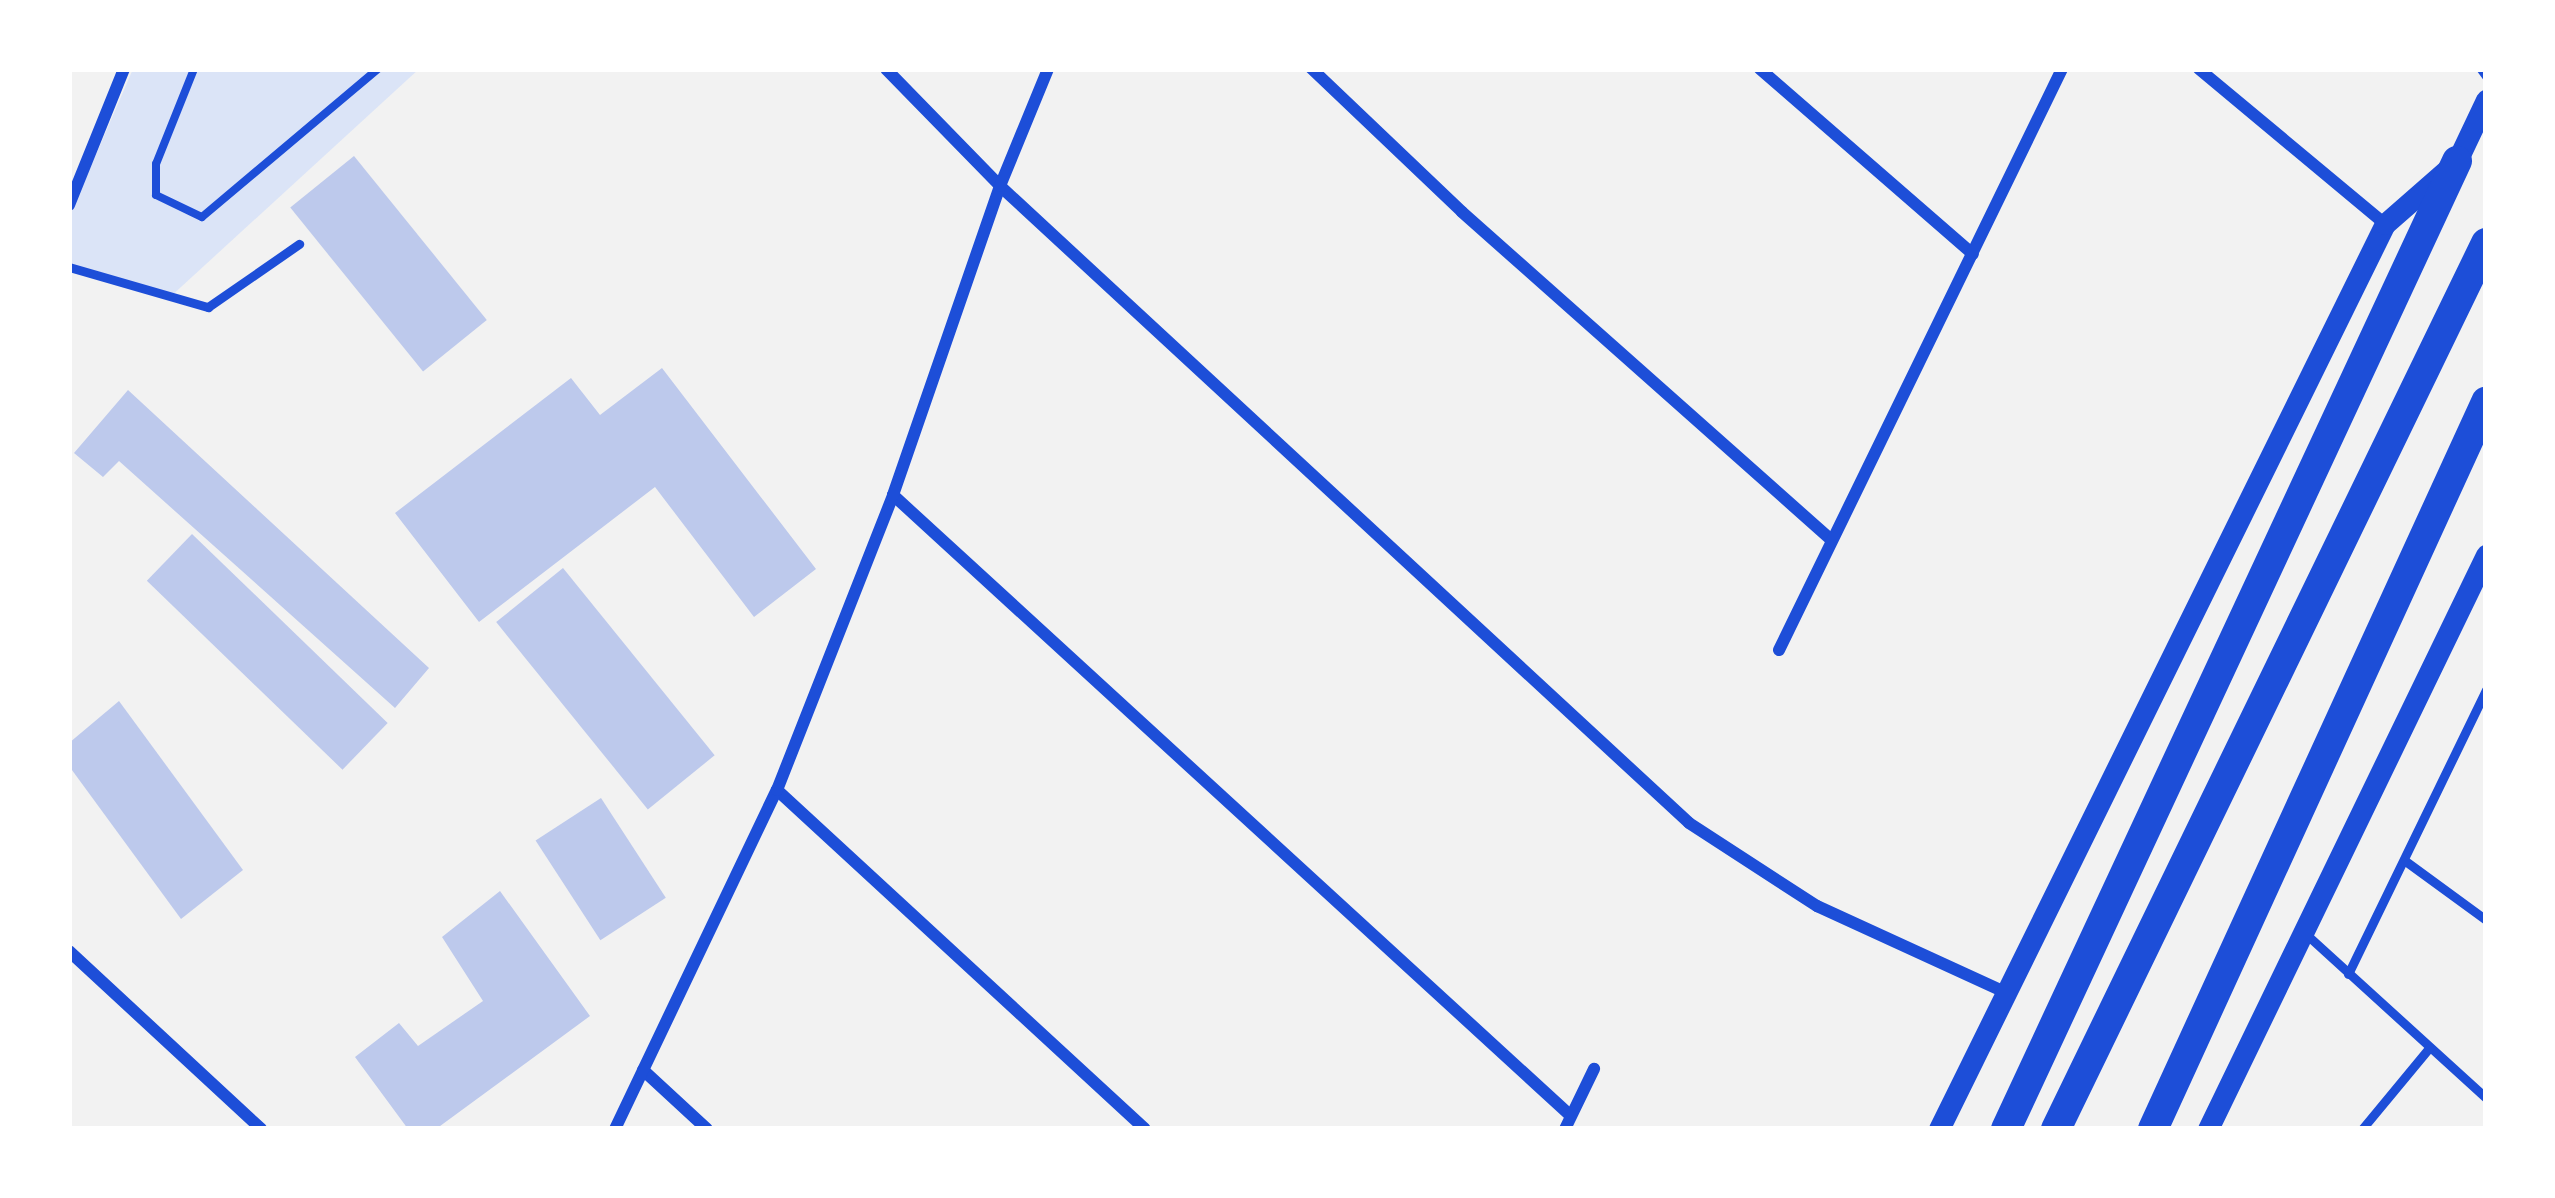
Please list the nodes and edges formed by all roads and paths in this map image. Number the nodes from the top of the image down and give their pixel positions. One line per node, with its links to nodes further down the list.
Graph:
1 (124, 69): 13 (street)
2 (194, 69): 3 (path)
3 (378, 69)
4 (886, 69): 12 (street)
5 (1048, 69): 12 (street)
6 (1312, 69): 21 (street)
7 (1760, 69): 17 (street)
8 (2062, 69): 17 (street)
9 (2199, 69): 14 (street)
10 (2486, 100): 11 (street)
11 (2457, 161): 14 (street); 42 (main road)
12 (1000, 186): 20 (street); 31 (street)
13 (69, 206)
14 (2385, 224): 31 (street)
15 (2486, 243): 43 (main road)
16 (299, 244): 18 (lane)
17 (1973, 254): 21 (street)
18 (69, 267)
19 (2486, 402): 44 (main road)
20 (893, 495): 25 (street); 36 (street)
21 (1831, 540): 23 (street)
22 (2486, 555): 28 (street)
23 (1779, 650)
24 (2486, 690): 26 (lane)
25 (777, 790): 34 (street); 40 (street)
26 (2404, 860): 27 (lane); 30 (lane)
27 (2486, 920)
28 (2307, 935): 30 (lane); 45 (street)
29 (69, 951): 37 (street)
30 (2348, 974): 32 (lane)
31 (2005, 992): 41 (street)
32 (2429, 1048): 35 (lane); 46 (lane)
33 (1594, 1069): 36 (street)
34 (643, 1070): 38 (street); 39 (street)
35 (2486, 1099)
36 (1568, 1122)
37 (261, 1129)
38 (615, 1129)
39 (707, 1129)
40 (1145, 1129)
41 (1939, 1129)
42 (2006, 1129)
43 (2056, 1129)
44 (2153, 1129)
45 (2208, 1129)
46 (2362, 1129)

